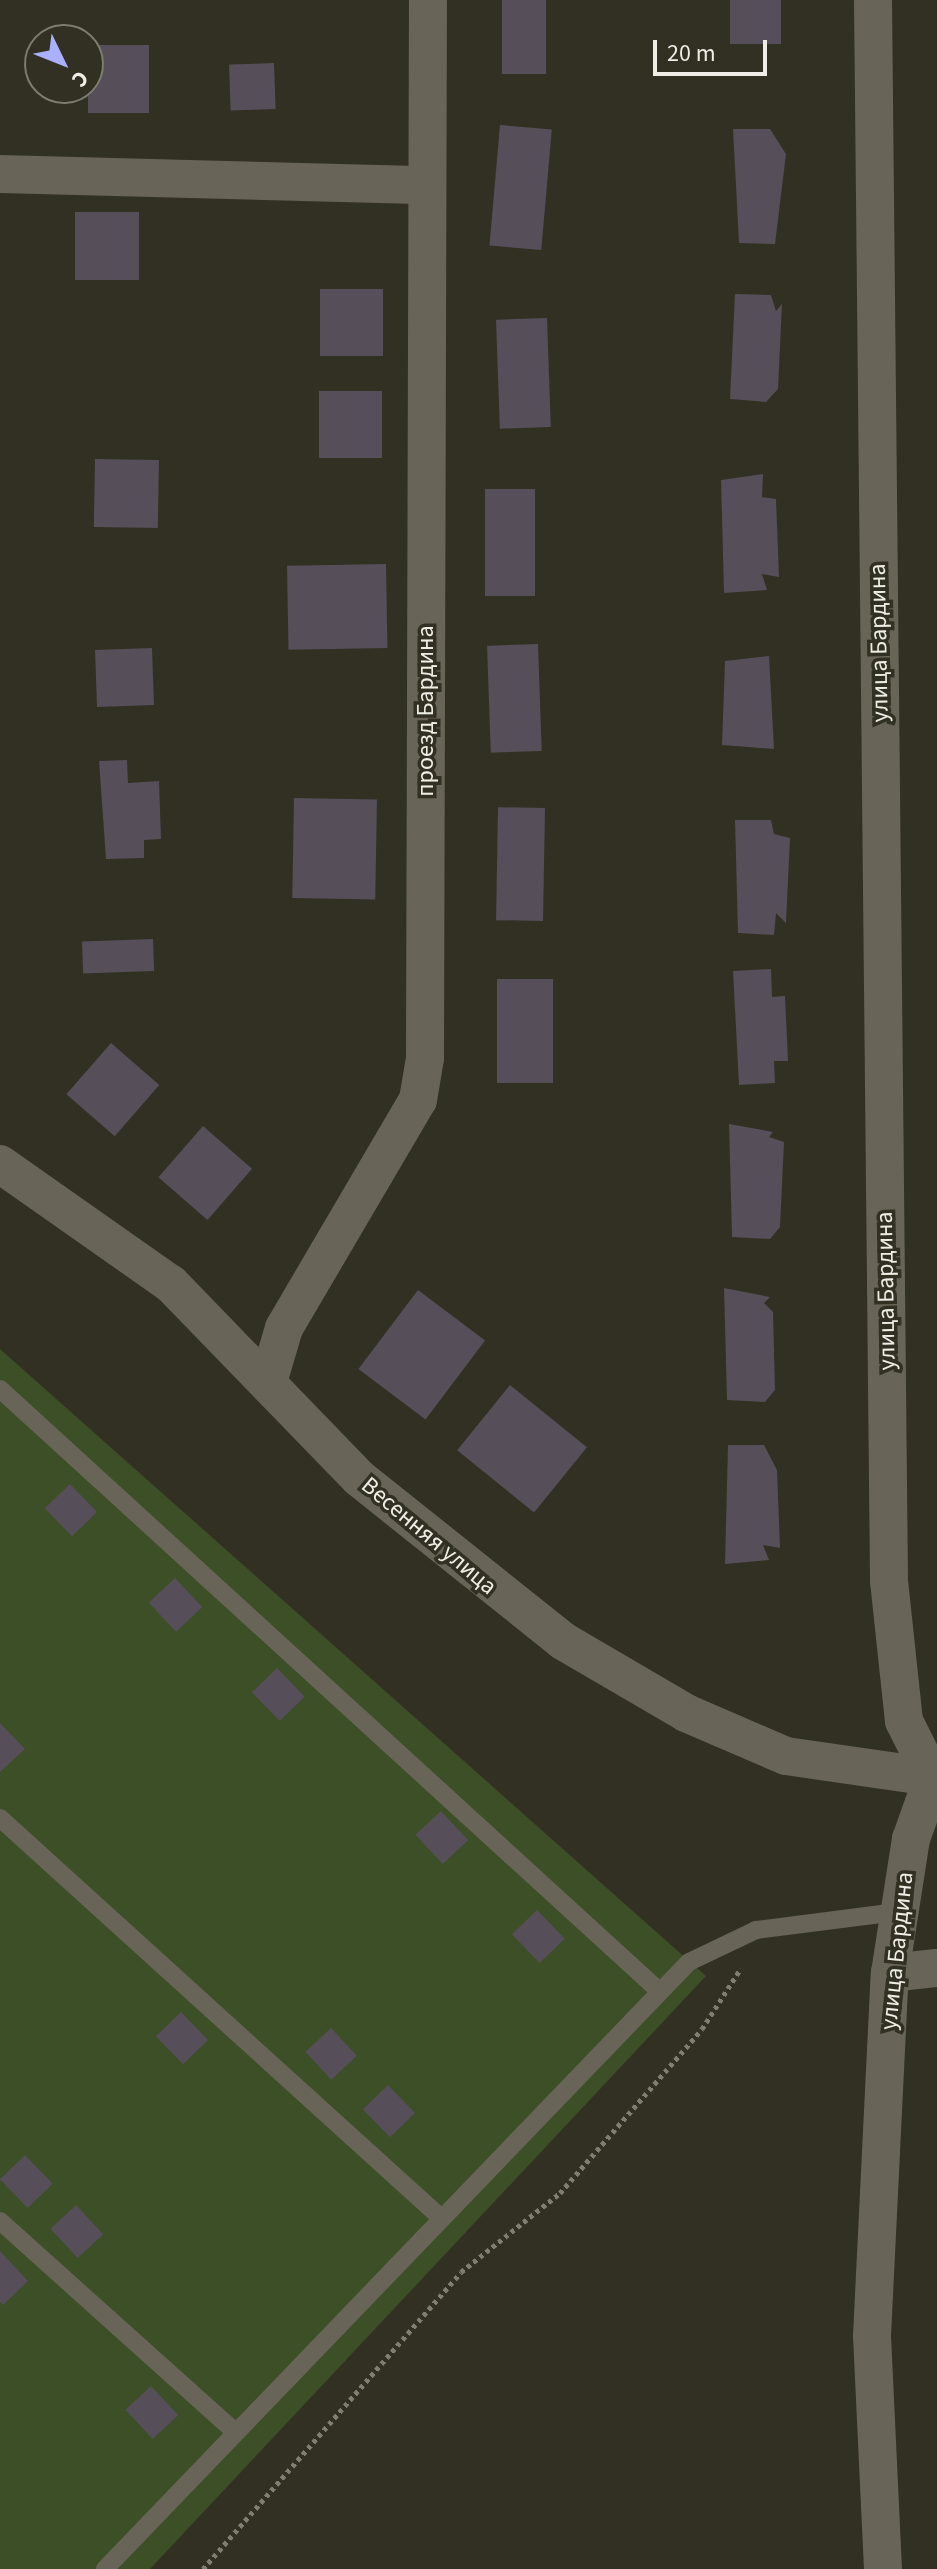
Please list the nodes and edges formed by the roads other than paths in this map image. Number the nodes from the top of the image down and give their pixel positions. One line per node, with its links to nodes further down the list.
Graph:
1 (428, 0): 4 (street, проезд Бардина)
2 (873, 0): 8 (street, улица Бардина)
3 (0, 174): 4 (street)
4 (427, 185): 6 (street, проезд Бардина)
5 (0, 1164): 6 (street, Весенняя улица)
6 (268, 1382): 8 (street, Весенняя улица)
7 (0, 1389): 13 (lane)
8 (935, 1771): 10 (street, улица Бардина)
9 (0, 1818): 14 (lane)
10 (897, 1912): 12 (street, улица Бардина); 13 (lane)
11 (937, 1968): 12 (street)
12 (890, 1973): 18 (street, улица Бардина)
13 (657, 1989): 14 (lane)
14 (440, 2217): 16 (lane)
15 (0, 2221): 16 (lane)
16 (235, 2432): 17 (lane)
17 (105, 2569)
18 (883, 2569)

